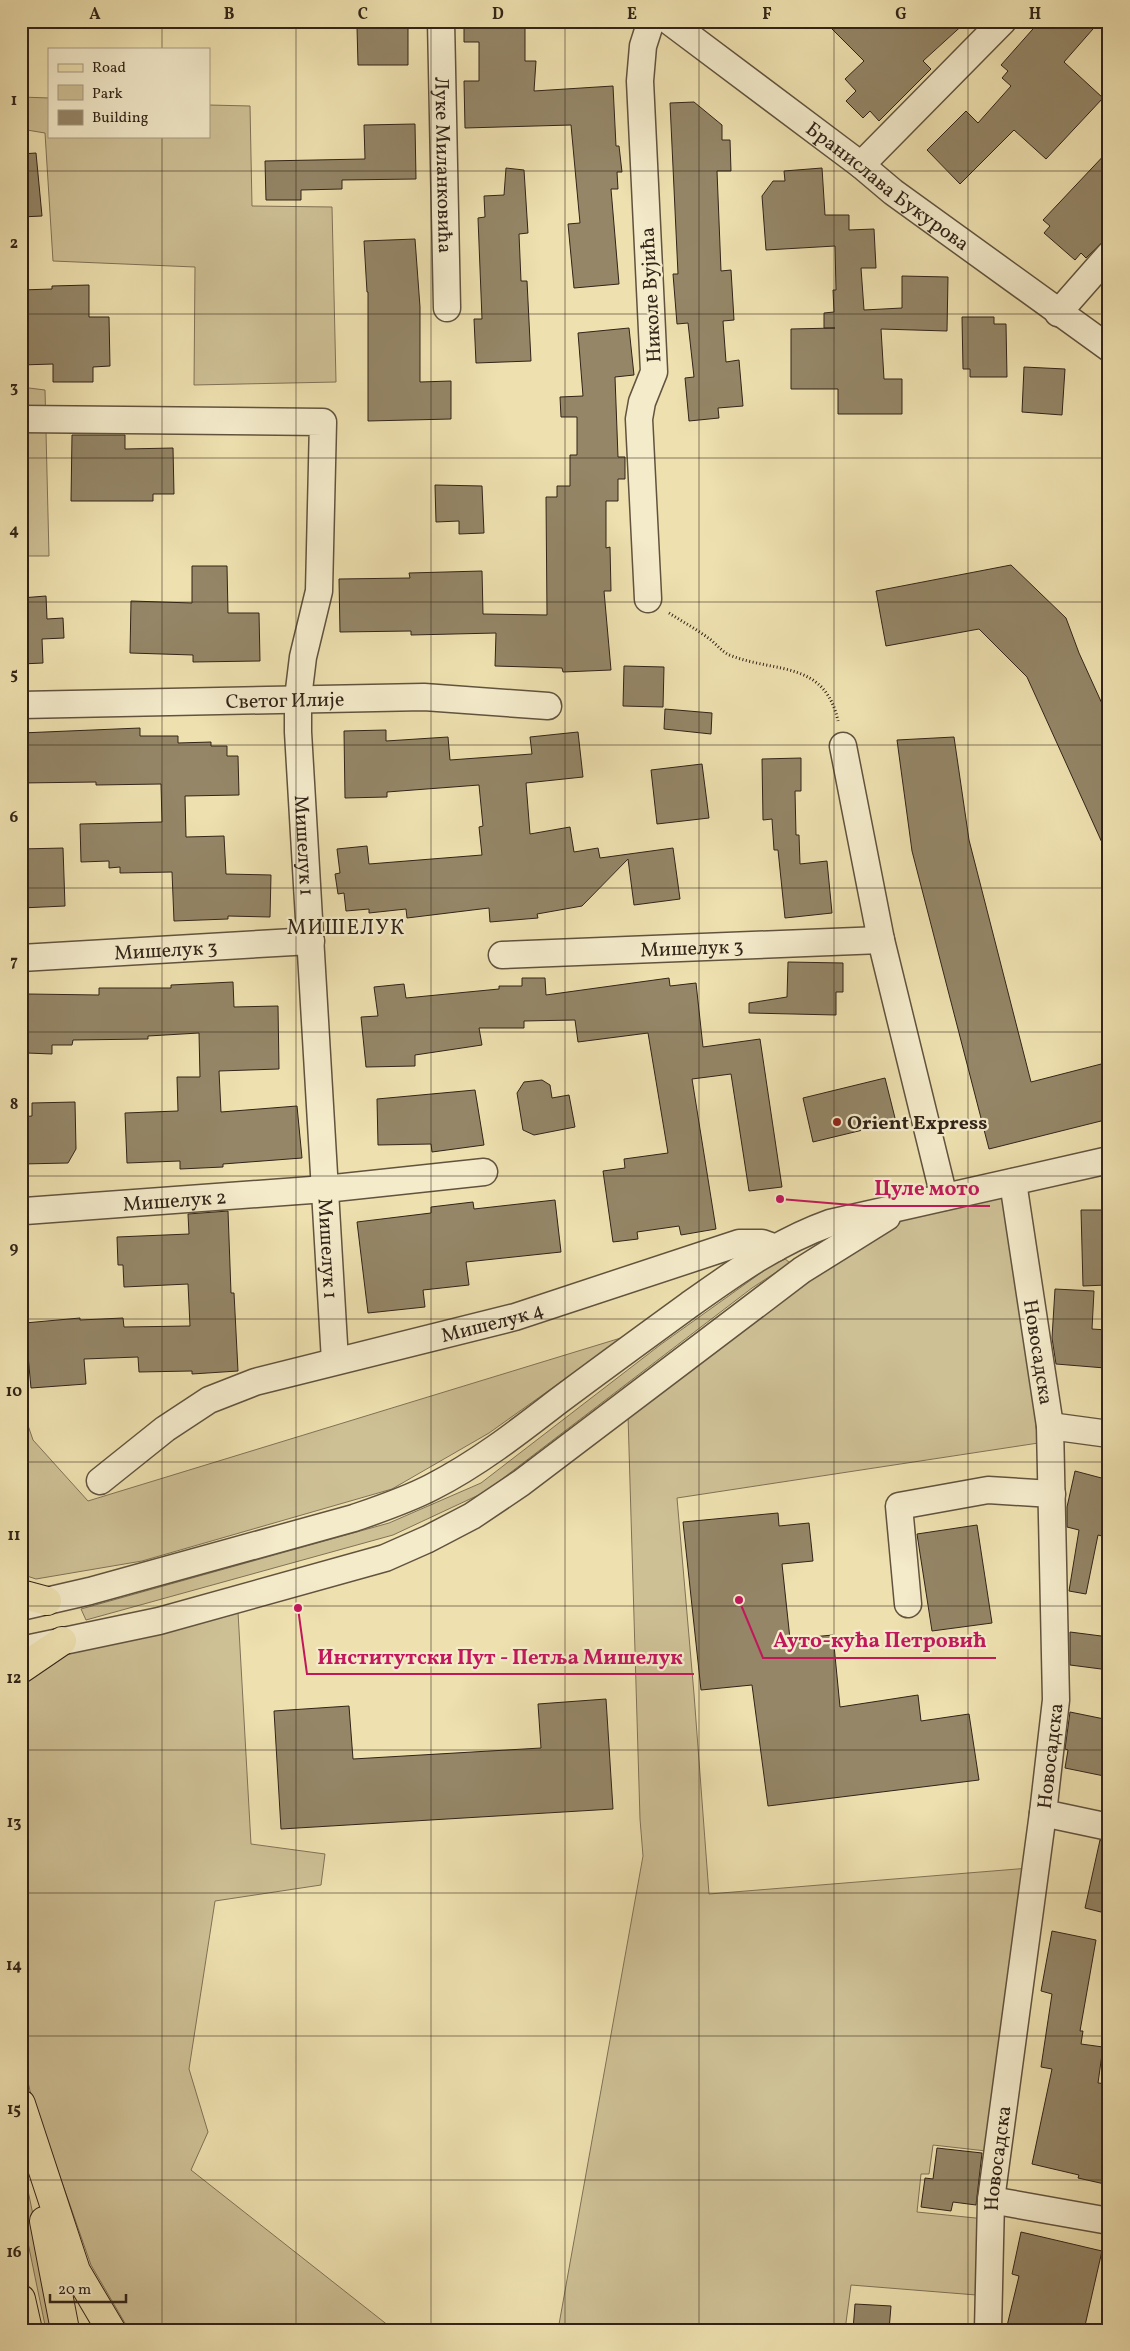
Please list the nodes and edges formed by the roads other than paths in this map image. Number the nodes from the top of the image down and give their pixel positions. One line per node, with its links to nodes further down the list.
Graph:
1 (440, 21): 7 (street, Луке Миланковића)
2 (651, 21): 11 (street, Николе Вујића)
3 (669, 21): 5 (street, Бранислава Букурова)
4 (1003, 21): 5 (street)
5 (861, 165): 8 (street, Бранислава Букурова)
6 (1109, 255): 8 (street)
7 (446, 308)
8 (1058, 313): 9 (street, Бранислава Букурова)
9 (1109, 348)
10 (21, 418): 12 (street, Мишелук 1)
11 (648, 599)
12 (298, 698): 13 (street, Светог Илије); 14 (street, Светог Илије); 17 (street, Мишелук 1)
13 (21, 705)
14 (548, 706)
15 (843, 746): 16 (street)
16 (881, 940): 18 (street, Мишелук 3); 24 (street)
17 (311, 941): 19 (street, Мишелук 3); 23 (street, Мишелук 1)
18 (502, 955)
19 (21, 958)
20 (1109, 1160): 22 (street)
21 (484, 1172): 23 (street, Мишелук 2)
22 (1013, 1182): 24 (street); 29 (street, Новосадска)
23 (325, 1189): 26 (street, Мишелук 2); 28 (street, Мишелук 1)
24 (944, 1197): 25 (street)
25 (903, 1208): 27 (street); 35 (street)
26 (25, 1211)
27 (776, 1248): 28 (street, Мишелук 4); 33 (street)
28 (336, 1361): 31 (street, Мишелук 4)
29 (1050, 1426): 30 (street); 32 (street, Новосадска)
30 (1109, 1434)
31 (100, 1481)
32 (1052, 1494): 34 (street); 38 (street, Новосадска)
33 (30, 1600)
34 (908, 1604)
35 (62, 1641): 36 (street); 37 (main road)
36 (21, 1650)
37 (21, 1669)
38 (1043, 1814): 39 (street); 41 (street, Новосадска)
39 (1109, 1827)
40 (21, 2104): 45 (main road); 46 (main road)
41 (991, 2200): 42 (street); 47 (street, Новосадска)
42 (1109, 2221)
43 (21, 2298): 44 (main road)
44 (28, 2330)
45 (65, 2330)
46 (111, 2330)
47 (988, 2330)

